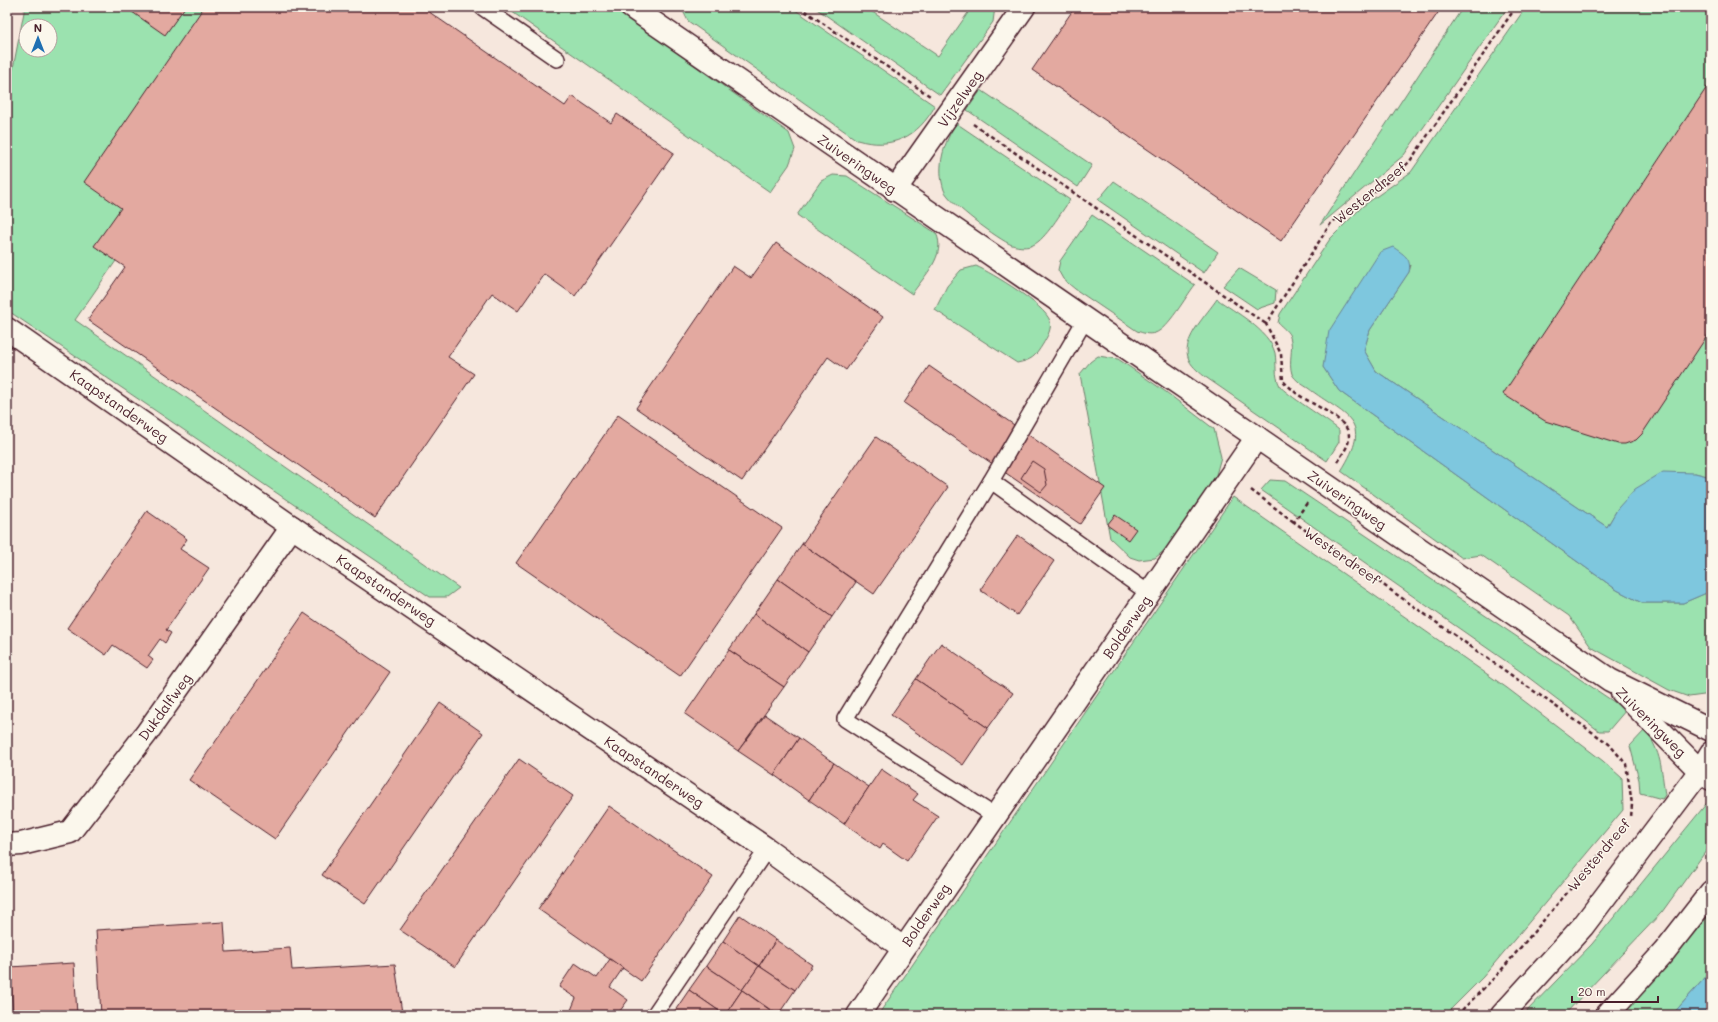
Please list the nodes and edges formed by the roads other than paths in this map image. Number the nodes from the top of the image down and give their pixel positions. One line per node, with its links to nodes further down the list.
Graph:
1 (482, 7): 4 (lane)
2 (631, 7): 5 (street, Zuiveringweg)
3 (1024, 7): 5 (street, Vijzelweg)
4 (557, 59)
5 (895, 190): 6 (street, Zuiveringweg)
6 (1085, 320): 8 (street, Zuiveringweg); 9 (lane)
7 (7, 329): 10 (street, Kaapstanderweg)
8 (1257, 438): 11 (street, Bolderweg); 12 (street, Zuiveringweg)
9 (991, 481): 11 (lane); 15 (lane)
10 (292, 527): 16 (street, Dukdalfweg); 17 (street, Kaapstanderweg)
11 (1150, 594): 15 (street, Bolderweg)
12 (1610, 680): 13 (street, Zuiveringweg); 14 (street, Zuiveringweg)
13 (1711, 730)
14 (1707, 768): 22 (street, Westerdreef)
15 (996, 816): 19 (street, Bolderweg)
16 (7, 845)
17 (767, 849): 19 (street, Kaapstanderweg); 20 (lane)
18 (1711, 892): 23 (street)
19 (904, 948): 21 (street, Bolderweg)
20 (654, 1015)
21 (858, 1015)
22 (1502, 1015)
23 (1607, 1015)

